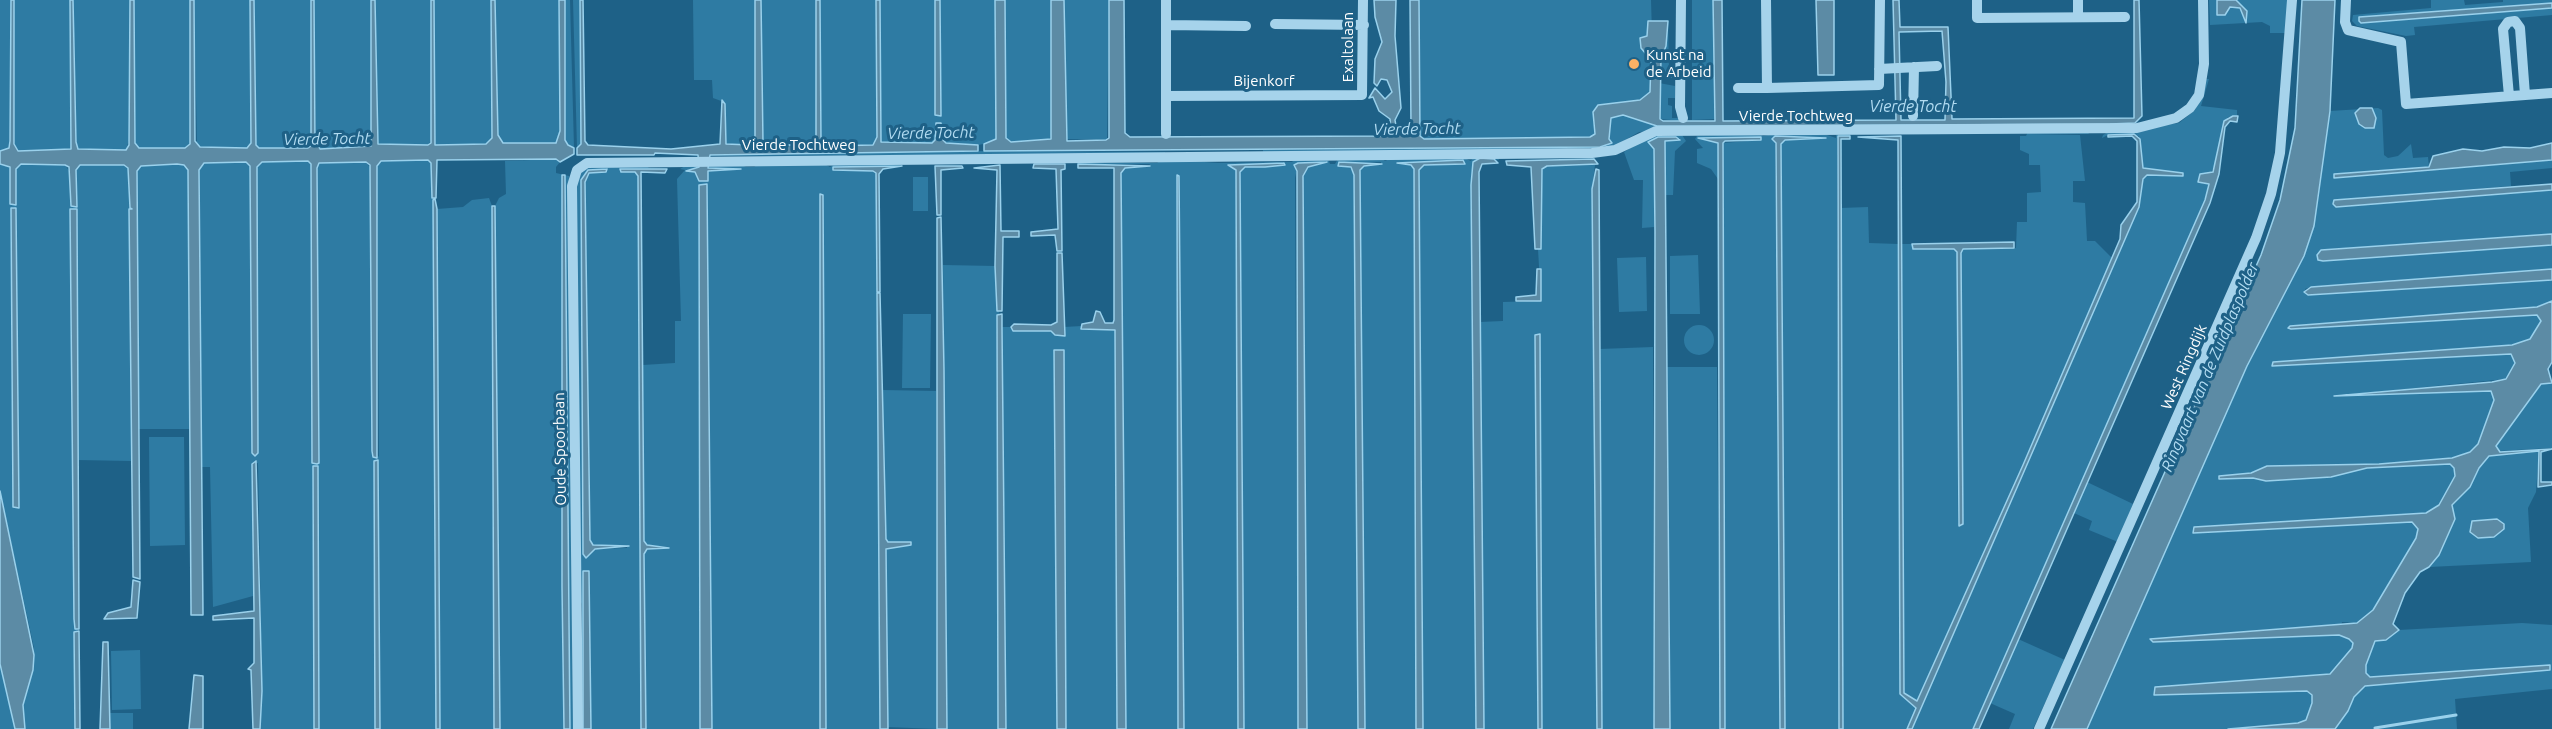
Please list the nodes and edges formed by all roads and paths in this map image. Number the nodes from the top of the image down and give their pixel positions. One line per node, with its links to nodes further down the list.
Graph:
1 (1166, 0): 14 (street)
2 (1363, 0): 15 (street, Exaltolaan)
3 (1681, 0): 28 (street)
4 (1766, 0): 21 (street)
5 (1880, 0): 19 (street)
6 (1977, 0): 11 (street)
7 (2078, 0): 11 (street)
8 (2203, 0): 30 (street, Vierde Tochtweg)
9 (2292, 0): 32 (street, West Ringdijk)
10 (2346, 0): 26 (street)
11 (2078, 17): 12 (street)
12 (2125, 17)
13 (1275, 24): 15 (street)
14 (1166, 25): 16 (street); 25 (street)
15 (1364, 25): 23 (street, Exaltolaan)
16 (1246, 26)
17 (1937, 66): 18 (street)
18 (1903, 68): 19 (street); 27 (street)
19 (1879, 69): 21 (street)
20 (1738, 88): 21 (street)
21 (1767, 88)
22 (2552, 93): 24 (street)
23 (1362, 95): 25 (street, Bijenkorf)
24 (2525, 95): 26 (street); 26 (street)
25 (1167, 96): 29 (street)
26 (2509, 96)
27 (1913, 116)
28 (1683, 118)
29 (1166, 134)
30 (577, 170): 31 (street, Oude Spoorbaan)
31 (578, 729)
32 (2039, 729)

